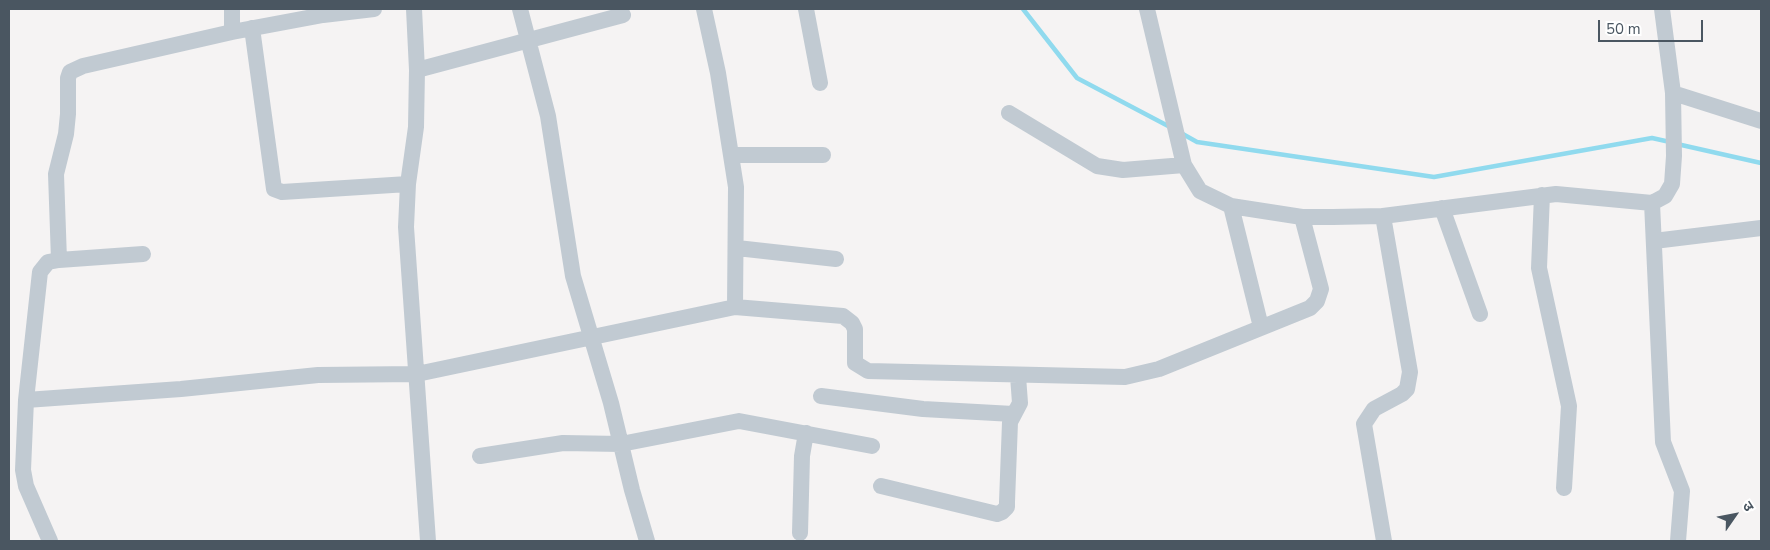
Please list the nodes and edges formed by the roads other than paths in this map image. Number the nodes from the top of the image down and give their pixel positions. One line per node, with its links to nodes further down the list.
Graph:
1 (232, 9): 11 (street)
2 (374, 9): 10 (street)
3 (414, 9): 13 (street)
4 (520, 9): 12 (street)
5 (704, 9): 18 (street)
6 (806, 9): 14 (street)
7 (1147, 9): 20 (street)
8 (1662, 9): 15 (street)
9 (623, 15): 12 (street)
10 (252, 28): 11 (street); 21 (street)
11 (232, 32): 33 (street)
12 (528, 40): 13 (street); 37 (street)
13 (417, 70): 21 (street)
14 (820, 83)
15 (1672, 93): 17 (street); 23 (street)
16 (1009, 113): 20 (street)
17 (1761, 121)
18 (732, 155): 19 (street); 30 (street)
19 (823, 155)
20 (1184, 165): 24 (street)
21 (408, 184): 38 (street)
22 (1542, 195): 23 (street); 25 (street); 48 (street)
23 (1652, 203): 29 (street)
24 (1231, 206): 27 (street); 36 (street)
25 (1442, 208): 26 (street); 35 (street)
26 (1383, 216): 27 (street); 53 (street)
27 (1302, 217): 36 (street)
28 (1761, 228): 29 (street)
29 (1654, 241): 54 (street)
30 (737, 248): 32 (street); 34 (street)
31 (143, 254): 33 (street)
32 (836, 259)
33 (59, 260): 41 (street)
34 (735, 307): 37 (street); 39 (street)
35 (1480, 314)
36 (1261, 327): 39 (street)
37 (591, 337): 38 (street); 44 (street)
38 (417, 374): 41 (street); 51 (street)
39 (1018, 376): 42 (street)
40 (821, 396): 42 (street)
41 (26, 400): 50 (street)
42 (1013, 414): 47 (street)
43 (806, 433): 44 (street); 45 (street); 49 (street)
44 (621, 444): 46 (street); 52 (street)
45 (872, 446)
46 (480, 456)
47 (881, 486)
48 (1564, 488)
49 (800, 533)
50 (50, 541)
51 (428, 541)
52 (647, 541)
53 (1384, 541)
54 (1678, 541)

